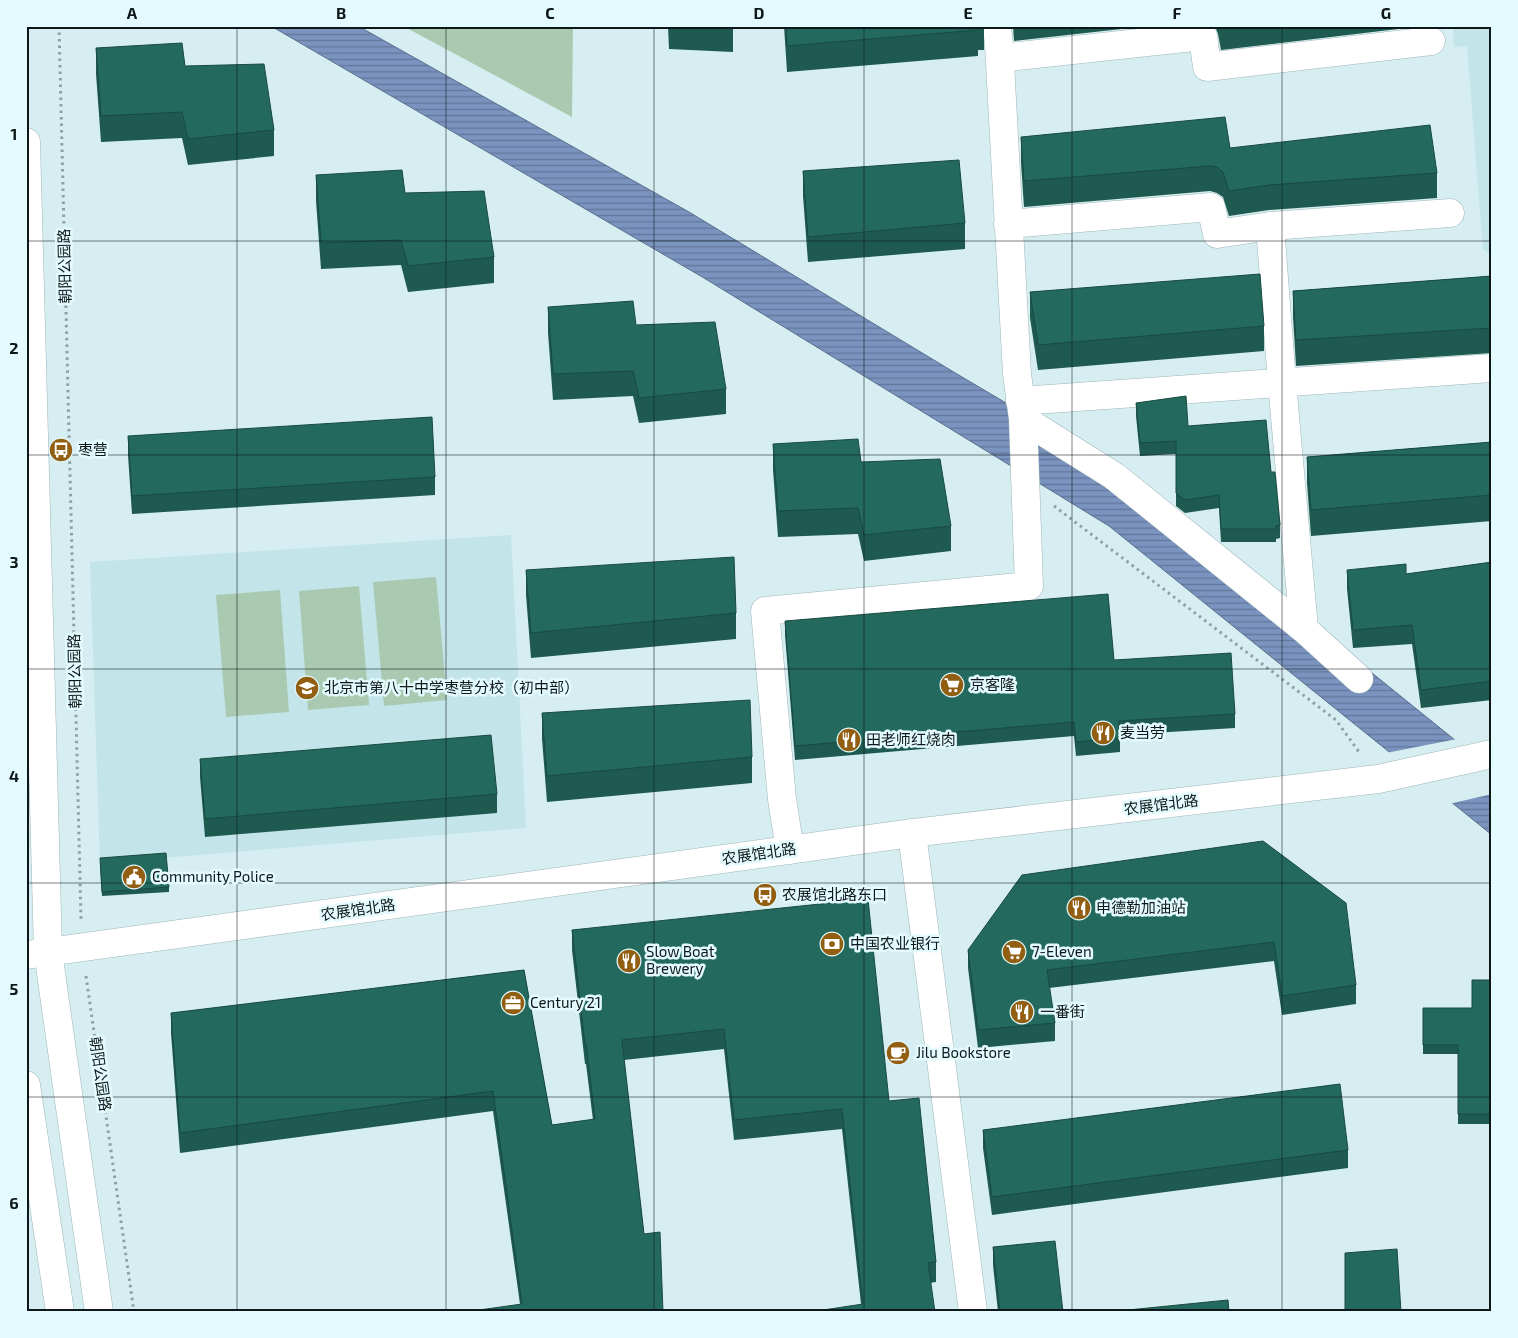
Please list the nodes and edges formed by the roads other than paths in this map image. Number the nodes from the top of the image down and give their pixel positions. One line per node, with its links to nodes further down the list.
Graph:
1 (997, 26): 3 (street)
2 (1431, 41): 3 (street)
3 (1000, 58): 6 (street)
4 (26, 142): 16 (street)
5 (1450, 213): 7 (street)
6 (1008, 224): 7 (street); 10 (street)
7 (1270, 226): 9 (street)
8 (1492, 368): 9 (street)
9 (1282, 382): 10 (street); 11 (street)
10 (1021, 410): 11 (street); 15 (street)
11 (1304, 629): 12 (street)
12 (1359, 680)
13 (1492, 754): 14 (street, 农展馆北路)
14 (912, 834): 15 (street, 农展馆北路); 21 (street)
15 (790, 850): 16 (street, 农展馆北路)
16 (37, 954): 20 (street)
17 (26, 1085): 19 (street)
18 (56, 1312): 19 (street)
19 (60, 1312)
20 (99, 1312)
21 (973, 1312)

